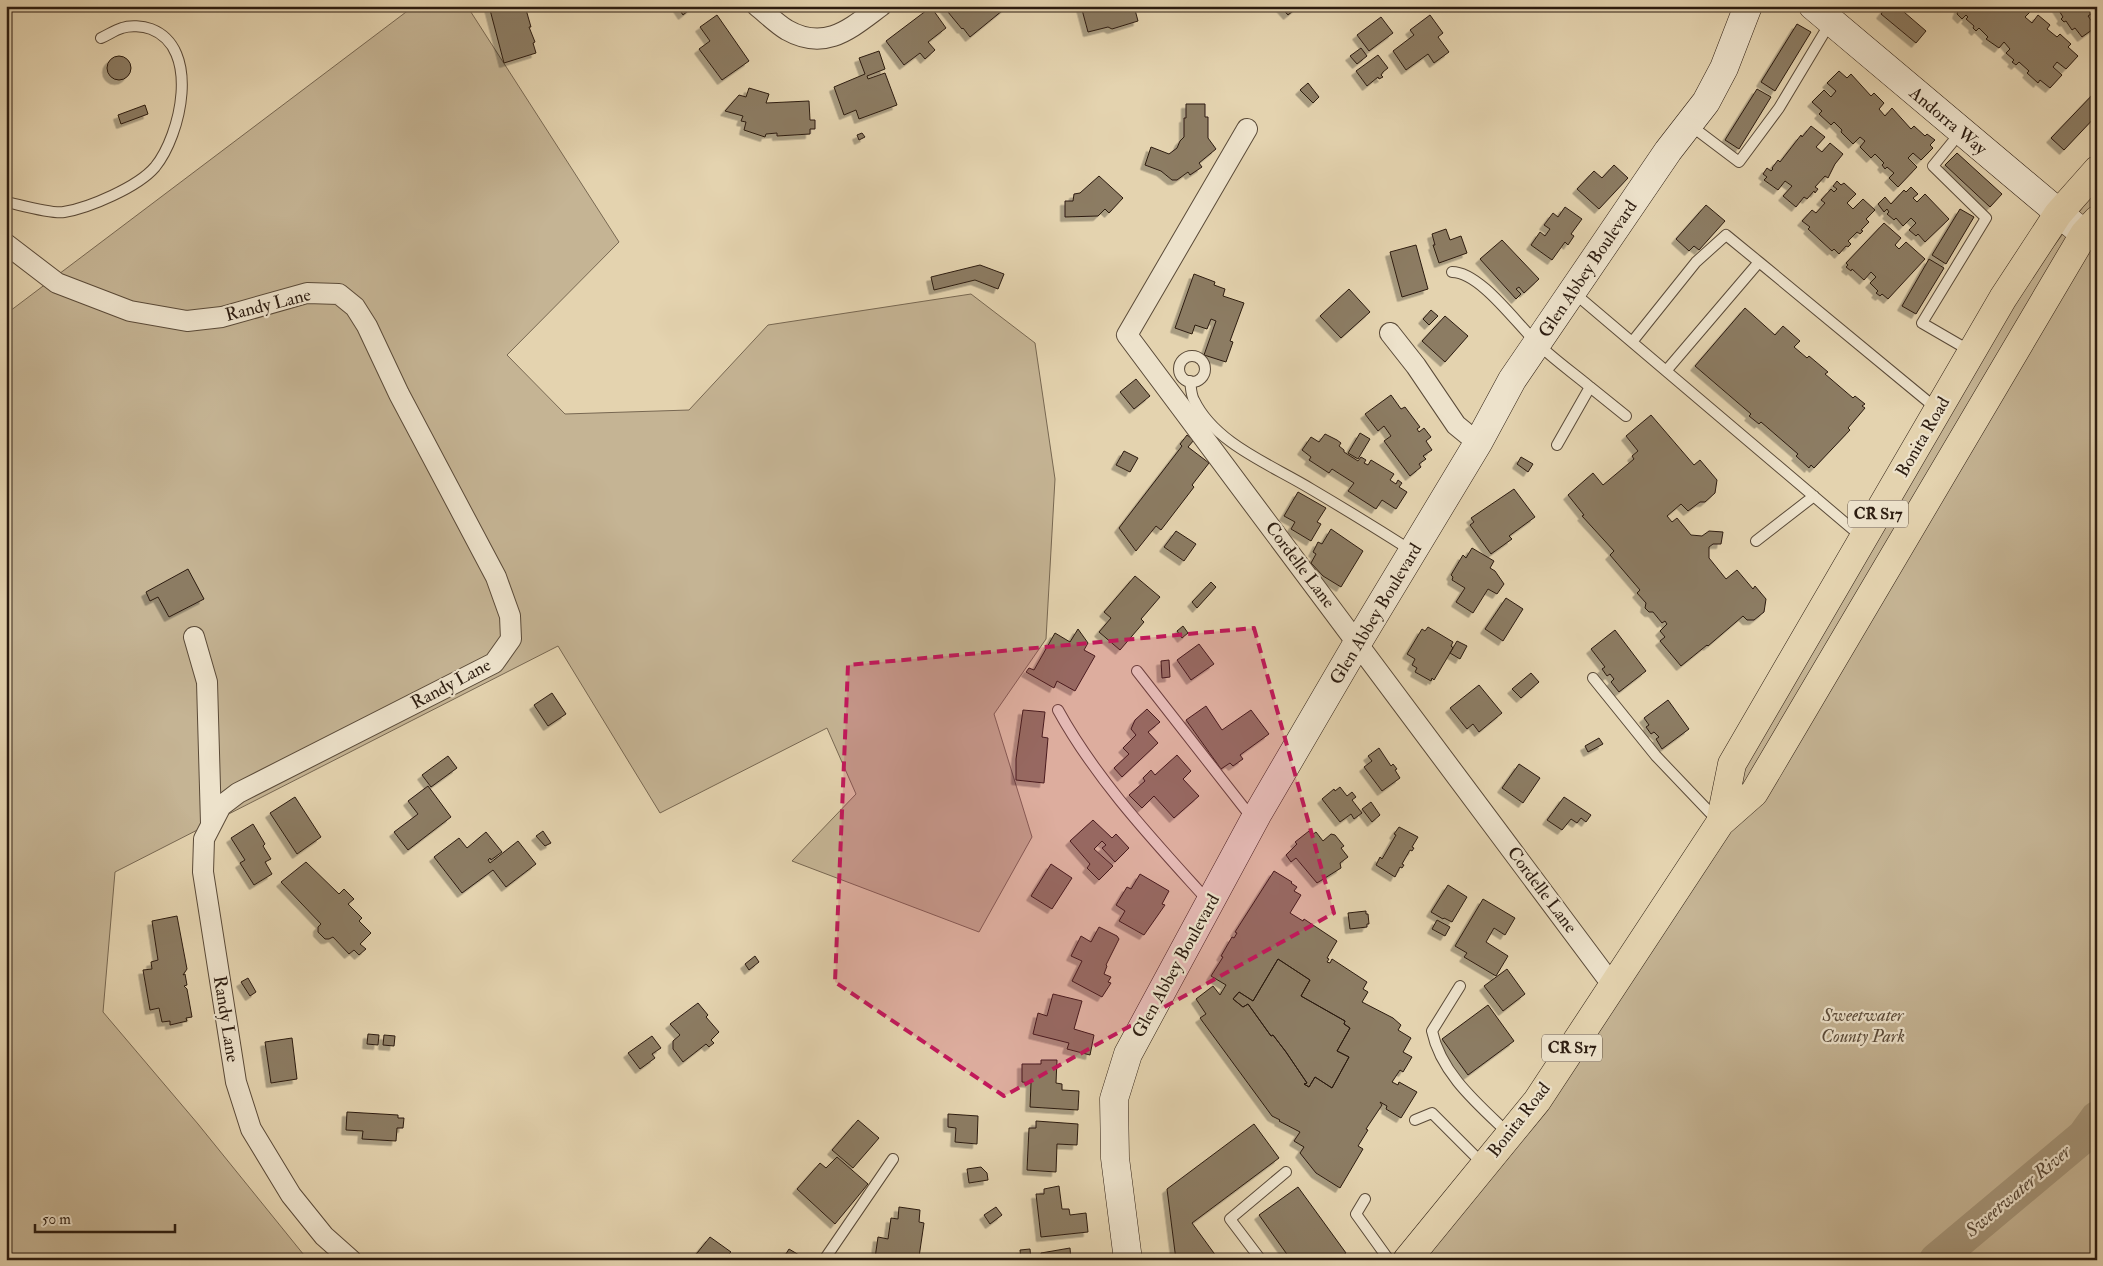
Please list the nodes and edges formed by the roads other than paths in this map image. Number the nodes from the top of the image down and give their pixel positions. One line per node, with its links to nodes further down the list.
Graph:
1 (757, 6): 2 (street)
2 (882, 6)
3 (1748, 6): 6 (street, Glen Abbey Boulevard)
4 (1822, 14): 6 (lane); 8 (street, Andorra Way)
5 (101, 38): 10 (lane)
6 (1689, 124): 16 (street, Glen Abbey Boulevard)
7 (1247, 129): 33 (street, Cordelle Lane)
8 (1961, 132): 11 (street, Andorra Way); 20 (lane)
9 (2097, 170): 11 (main road, Bonita Road / CR S17)
10 (6, 205)
11 (2058, 214): 12 (street, Andorra Way); 20 (main road, Bonita Road / CR S17)
12 (2090, 227): 38 (main road, Bonita Road / CR S17)
13 (6, 244): 39 (street, Randy Lane)
14 (1758, 262): 18 (lane); 21 (lane); 24 (lane)
15 (1452, 272): 19 (lane)
16 (1572, 292): 18 (lane); 19 (street, Glen Abbey Boulevard)
17 (1390, 333): 26 (street)
18 (1632, 342): 21 (lane)
19 (1537, 343): 23 (lane); 26 (street, Glen Abbey Boulevard)
20 (1972, 352): 24 (main road, Bonita Road / CR S17)
21 (1666, 371): 28 (lane)
22 (1190, 381): 31 (lane)
23 (1590, 387): 25 (lane); 27 (lane)
24 (1938, 410): 29 (main road, Bonita Road / CR S17)
25 (1626, 416)
26 (1478, 443): 31 (street, Glen Abbey Boulevard)
27 (1557, 445)
28 (1814, 496): 29 (lane); 30 (lane)
29 (1864, 539): 38 (main road, Bonita Road / CR S17)
30 (1756, 541)
31 (1413, 551): 33 (street, Glen Abbey Boulevard)
32 (194, 637): 39 (street)
33 (1358, 642): 37 (street, Glen Abbey Boulevard); 42 (street, Cordelle Lane)
34 (1137, 671): 37 (lane)
35 (1593, 678): 38 (lane)
36 (1058, 710): 40 (lane)
37 (1254, 820): 40 (street, Glen Abbey Boulevard)
38 (1720, 823): 42 (main road, Bonita Road / CR S17)
39 (211, 825): 49 (street, Randy Lane)
40 (1210, 903): 51 (street, Glen Abbey Boulevard)
41 (1460, 986): 44 (lane)
42 (1613, 986): 44 (main road, Bonita Road / CR S17)
43 (1415, 1120): 46 (lane)
44 (1510, 1134): 46 (main road, Bonita Road / CR S17)
45 (893, 1159): 50 (lane)
46 (1484, 1166): 54 (main road, Bonita Road / CR S17)
47 (1286, 1172): 52 (lane)
48 (1365, 1199): 53 (lane)
49 (351, 1260)
50 (824, 1260)
51 (1128, 1260)
52 (1261, 1260)
53 (1389, 1260)
54 (1408, 1260)

